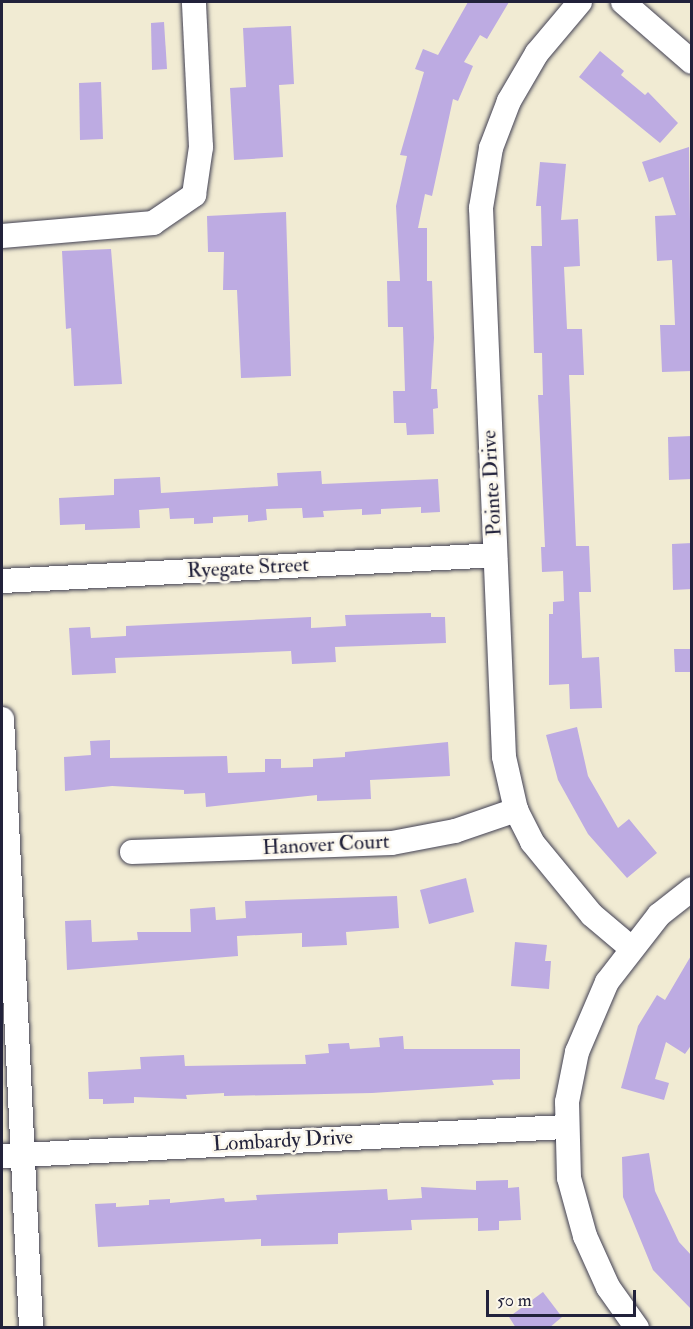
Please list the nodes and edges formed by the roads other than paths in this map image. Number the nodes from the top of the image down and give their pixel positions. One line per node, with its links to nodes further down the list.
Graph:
1 (194, 2): 5 (street)
2 (580, 2): 6 (street, Pointe Drive)
3 (623, 2): 4 (street)
4 (692, 62)
5 (2, 237)
6 (495, 555): 7 (street, Ryegate Street); 9 (street, Pointe Drive)
7 (2, 580)
8 (2, 719): 14 (street)
9 (516, 810): 10 (street, Hanover Court); 12 (street, Pointe Drive)
10 (132, 852)
11 (692, 889): 12 (street)
12 (630, 947): 13 (street)
13 (566, 1127): 14 (street, Lombardy Drive); 16 (street)
14 (11, 1156): 15 (street)
15 (31, 1328)
16 (637, 1328)

